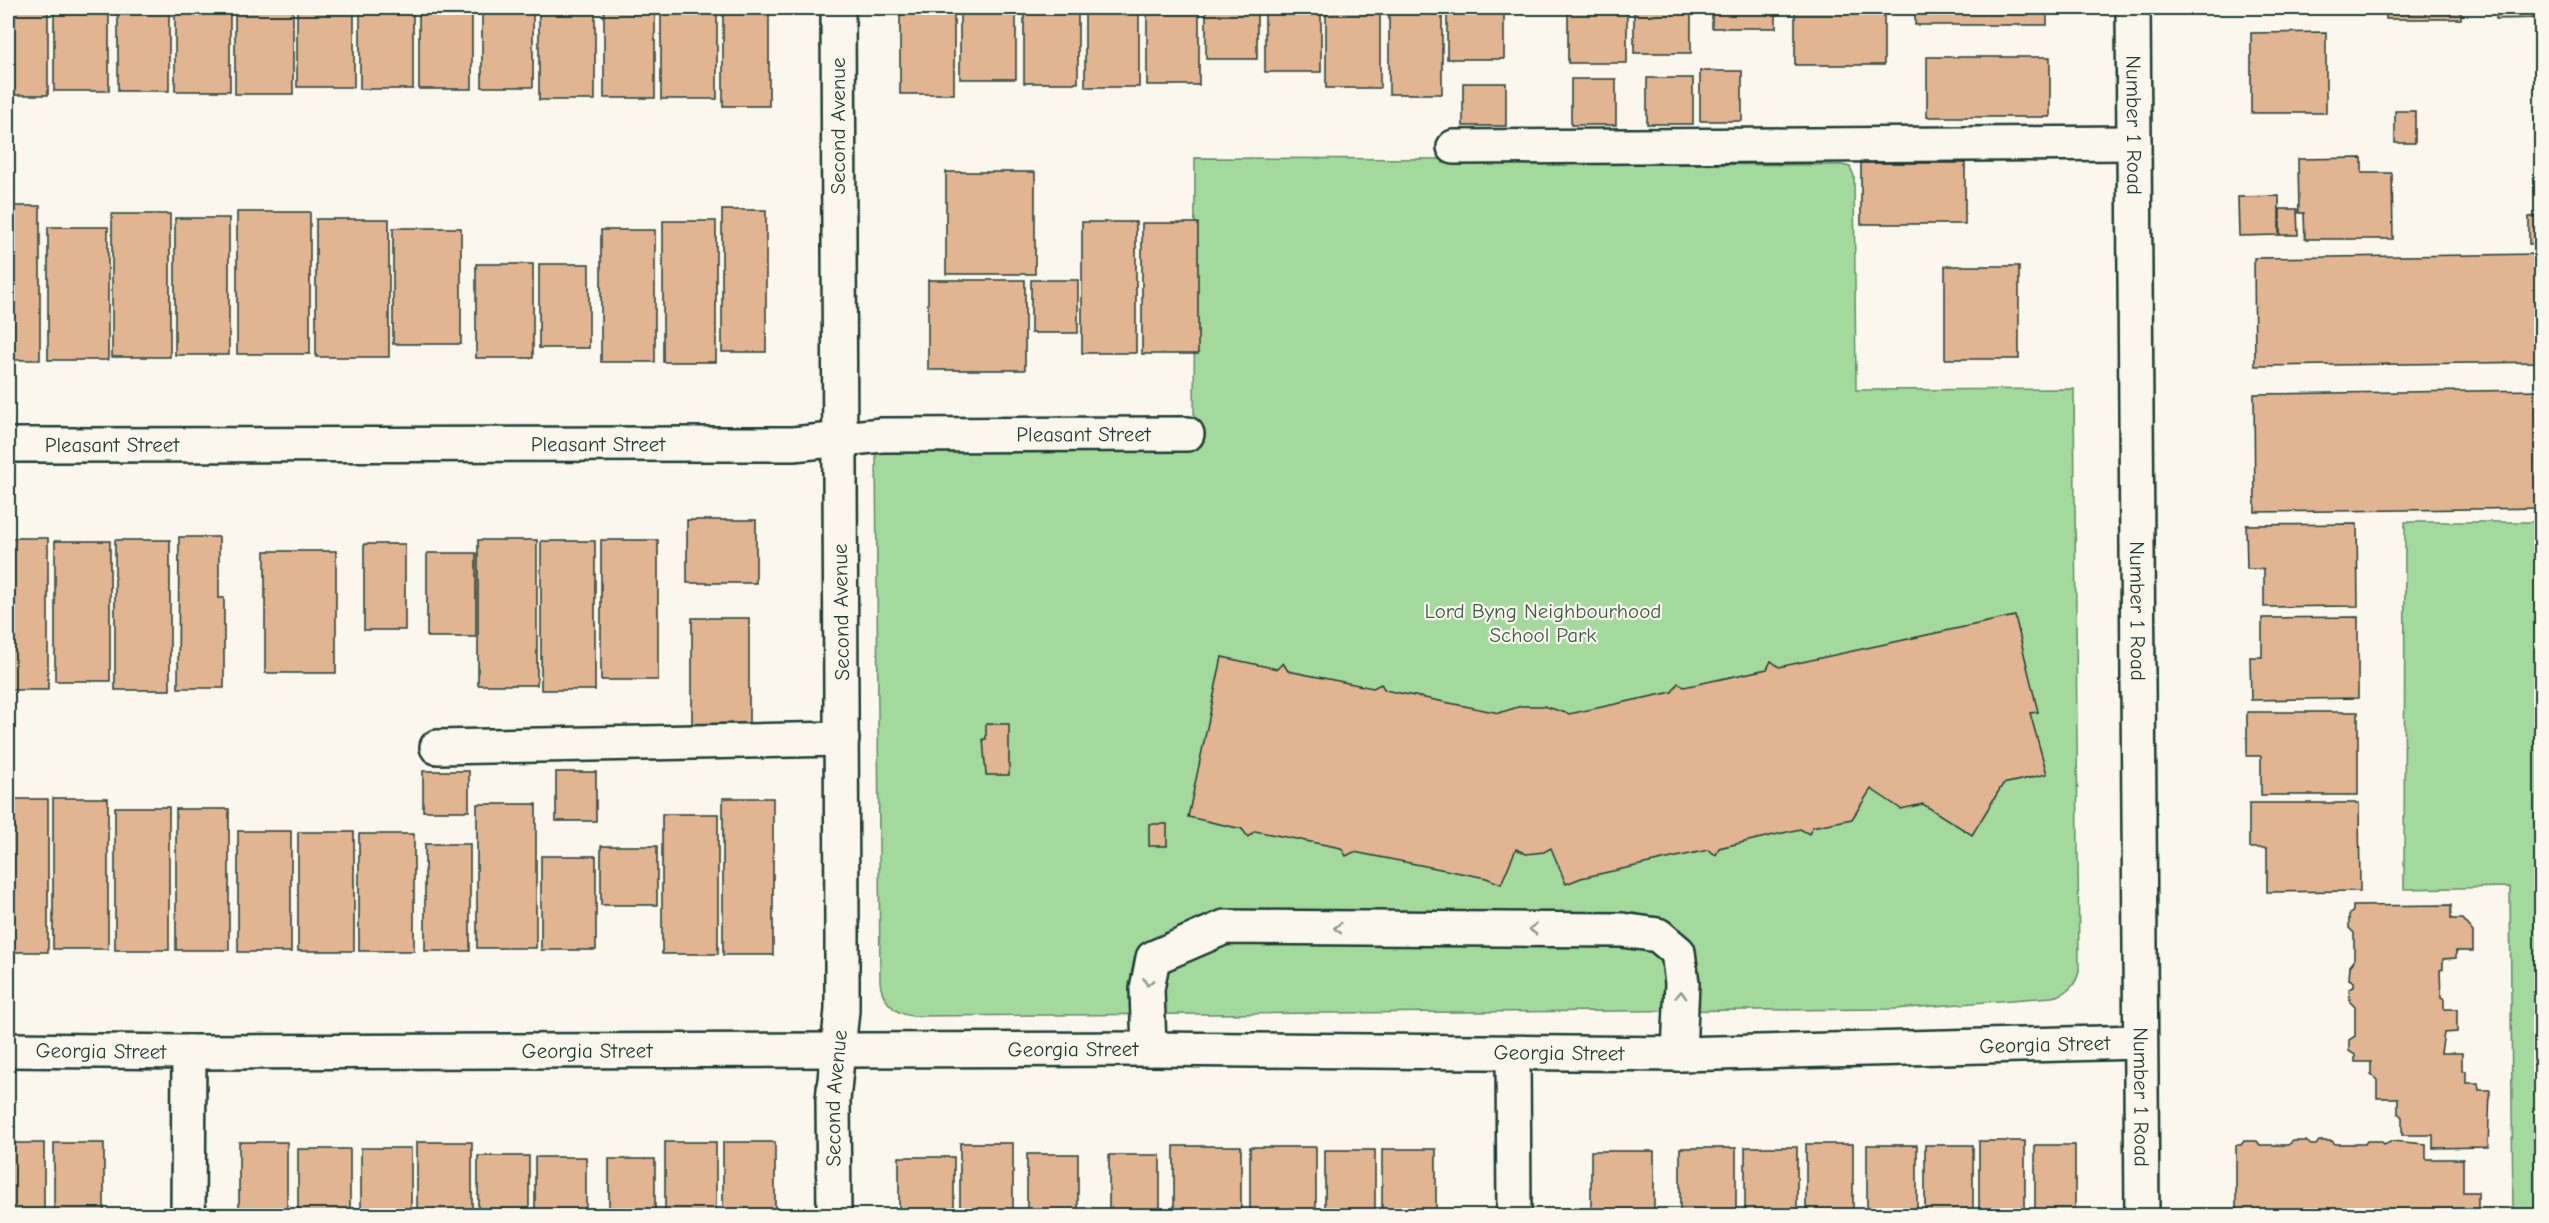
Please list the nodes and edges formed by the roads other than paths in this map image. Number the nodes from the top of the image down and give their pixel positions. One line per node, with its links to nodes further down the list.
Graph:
1 (838, 8): 6 (street, Second Avenue)
2 (2133, 8): 3 (street, Number 1 Road)
3 (2134, 142): 4 (street); 10 (street, Number 1 Road)
4 (1454, 147)
5 (1187, 434): 6 (street, Pleasant Street)
6 (839, 439): 7 (street, Pleasant Street); 8 (street, Second Avenue)
7 (8, 445)
8 (842, 739): 9 (street); 13 (street, Second Avenue)
9 (436, 747)
10 (2140, 1042): 16 (street, Georgia Street); 20 (street, Number 1 Road)
11 (1149, 1049): 13 (street, Georgia Street); 15 (street, Georgia Street); 16 (street, one-way to 11)
12 (8, 1050): 14 (street, Georgia Street)
13 (838, 1050): 14 (street, Georgia Street); 18 (street, Second Avenue)
14 (189, 1052): 17 (street)
15 (1513, 1053): 16 (street, Georgia Street); 19 (street)
16 (1679, 1054)
17 (188, 1215)
18 (834, 1215)
19 (1514, 1215)
20 (2142, 1215)

